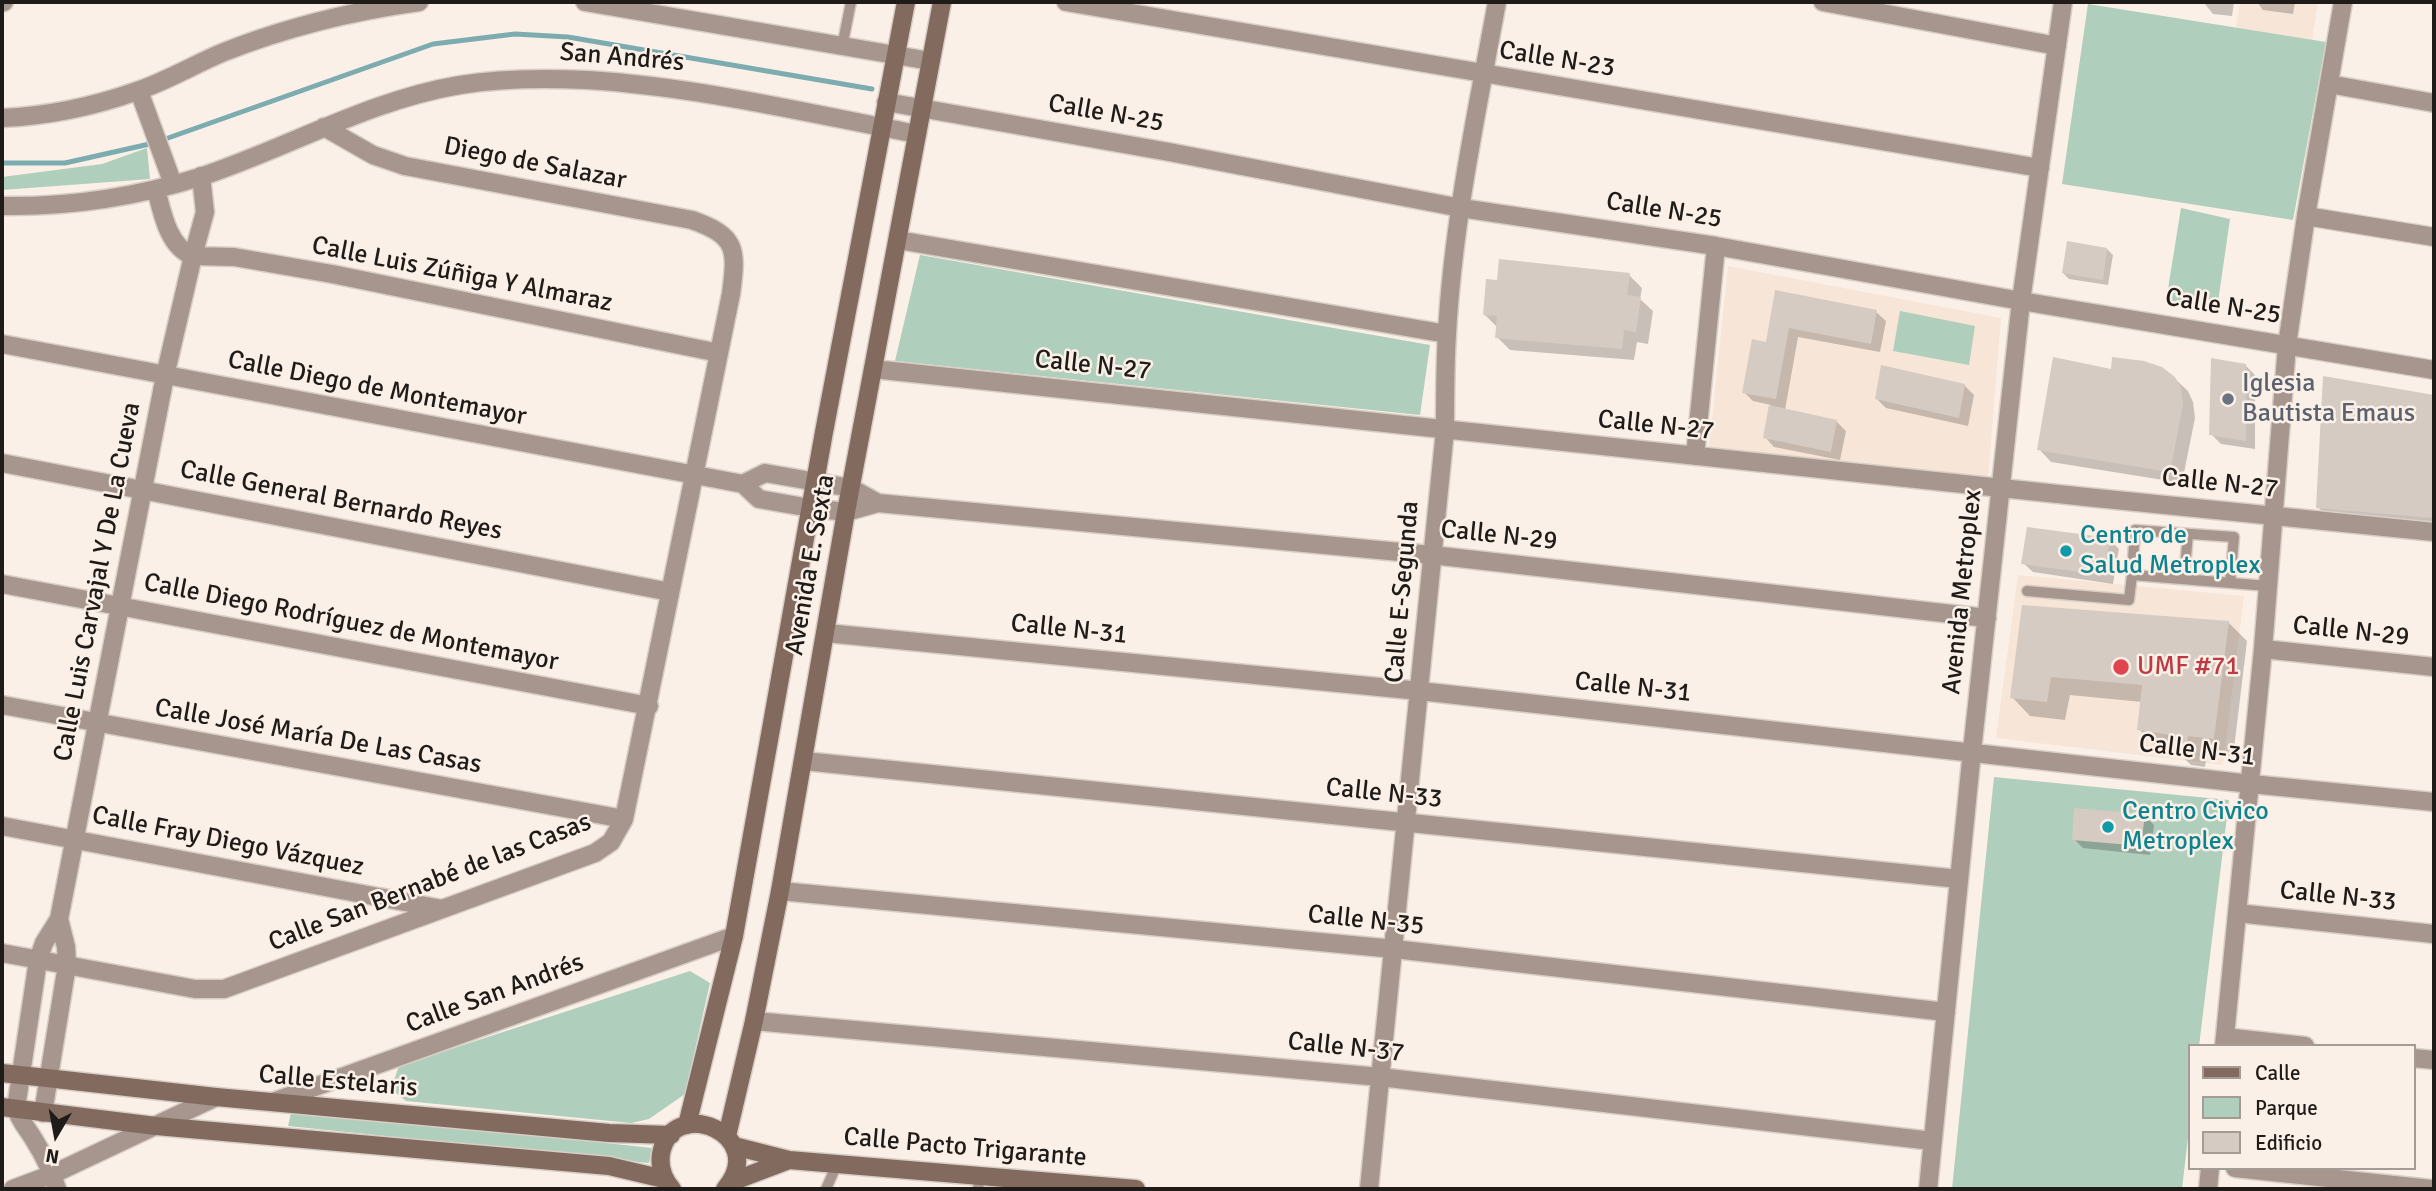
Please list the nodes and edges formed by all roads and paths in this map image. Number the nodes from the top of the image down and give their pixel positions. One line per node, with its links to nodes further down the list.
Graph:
1 (419, 2): 17 (street)
2 (585, 2): 12 (street)
3 (852, 2): 12 (lane)
4 (906, 2): 13 (street, Avenida E. Sexta)
5 (942, 2): 14 (street, Avenida E. Sexta)
6 (1066, 2): 15 (street, Calle N-23)
7 (1497, 2): 15 (street, Calle E-Segunda)
8 (1823, 2): 11 (street)
9 (2063, 2): 11 (street, Avenida Metroplex)
10 (2343, 2): 16 (street)
11 (2057, 46): 25 (street, Avenida Metroplex)
12 (842, 47): 13 (street)
13 (895, 55): 14 (street); 18 (street, Avenida E. Sexta)
14 (930, 61): 20 (street, Avenida E. Sexta)
15 (1483, 75): 25 (street, Calle N-23); 29 (street, Calle E-Segunda)
16 (2329, 84): 19 (street); 30 (street)
17 (139, 91): 21 (street); 27 (street)
18 (886, 102): 20 (street, Calle N-25); 23 (street, Avenida E. Sexta)
19 (2434, 103)
20 (920, 108): 24 (street, Avenida E. Sexta); 29 (street, Calle N-25)
21 (2, 118)
22 (324, 127): 23 (street, San Andrés); 26 (street, San Andrés); 34 (street, Diego de Salazar)
23 (882, 128): 24 (street, San Andrés); 48 (street, Avenida E. Sexta)
24 (917, 134): 32 (street, Avenida E. Sexta)
25 (2040, 168): 36 (street, Avenida Metroplex)
26 (201, 176): 27 (street, San Andrés); 35 (street, Calle Luis Carvajal Y De La Cueva)
27 (165, 187): 28 (street, San Andrés); 35 (street)
28 (2, 206)
29 (1461, 208): 33 (street, Calle N-25); 37 (street, Calle E-Segunda)
30 (2306, 216): 31 (street); 39 (street)
31 (2434, 237)
32 (898, 240): 37 (street); 41 (street, Avenida E. Sexta)
33 (1716, 246): 36 (street, Calle N-25); 45 (street)
34 (732, 250): 40 (street, Calle San Bernabé de las Casas)
35 (193, 256): 40 (street, Calle Luis Zúñiga Y Almaraz); 43 (street, Calle Luis Carvajal Y De La Cueva)
36 (2021, 301): 39 (street, Calle N-25); 51 (street, Avenida Metroplex)
37 (1447, 334): 44 (street, Calle E-Segunda)
38 (2, 345): 43 (street, Calle Diego de Montemayor)
39 (2287, 345): 42 (street, Calle N-25); 56 (street)
40 (719, 353): 47 (street, Calle San Bernabé de las Casas)
41 (873, 369): 44 (street, Calle N-27); 50 (street, Avenida E. Sexta)
42 (2434, 370)
43 (165, 376): 47 (street, Calle Diego de Montemayor); 52 (street, Calle Luis Carvajal Y De La Cueva)
44 (1445, 430): 45 (street, Calle N-27); 59 (street, Calle E-Segunda)
45 (1695, 456): 51 (street, Calle N-27)
46 (2, 463): 52 (street, Calle General Bernardo Reyes)
47 (692, 476): 49 (street, Calle Diego de Montemayor); 66 (street, Calle San Bernabé de las Casas)
48 (815, 481): 49 (street, Calle Diego de Montemayor); 50 (street, Calle Diego de Montemayor); 54 (street, Avenida E. Sexta)
49 (743, 484): 54 (street, Calle Diego de Montemayor)
50 (851, 488): 53 (street, Calle N-29); 55 (street, Avenida E. Sexta)
51 (2001, 488): 56 (street, Calle N-27); 68 (street, Avenida Metroplex)
52 (142, 490): 66 (street, Calle General Bernardo Reyes); 67 (street, Calle Luis Carvajal Y De La Cueva)
53 (878, 503): 55 (street, Calle N-29); 59 (street, Calle N-29)
54 (810, 509): 55 (street, Calle Diego de Montemayor); 90 (street, Avenida E. Sexta)
55 (846, 512): 69 (street, Avenida E. Sexta)
56 (2274, 515): 57 (street, Calle N-27); 64 (street)
57 (2434, 532)
58 (2188, 534): 60 (lane); 61 (lane); 62 (lane)
59 (1432, 555): 68 (street, Calle N-29); 72 (street, Calle E-Segunda)
60 (2132, 575): 61 (lane); 65 (lane)
61 (2184, 579): 62 (lane)
62 (2230, 583): 64 (lane)
63 (2, 584): 67 (street, Calle Diego Rodríguez de Montemayor)
64 (2268, 586): 70 (street)
65 (2027, 591)
66 (670, 592): 74 (street, Calle San Bernabé de las Casas)
67 (119, 606): 74 (street, Calle Diego Rodríguez de Montemayor); 75 (street, Calle Luis Carvajal Y De La Cueva)
68 (1987, 618): 76 (street, Avenida Metroplex)
69 (826, 633): 72 (street, Calle N-31); 77 (street, Avenida E. Sexta)
70 (2263, 649): 71 (street, Calle N-29); 78 (street)
71 (2434, 667)
72 (1420, 691): 76 (street, Calle N-31); 81 (street, Calle E-Segunda)
73 (2, 705): 75 (street, Calle José María De Las Casas)
74 (649, 706): 80 (street, Calle San Bernabé de las Casas)
75 (97, 724): 80 (street, Calle José María De Las Casas); 83 (street, Calle Luis Carvajal Y De La Cueva)
76 (1972, 751): 78 (street, Calle N-31); 84 (street, Avenida Metroplex)
77 (804, 761): 81 (street, Calle N-33); 85 (street, Avenida E. Sexta)
78 (2250, 784): 79 (street, Calle N-31); 87 (street)
79 (2434, 802)
80 (624, 819): 86 (street, Calle San Bernabé de las Casas)
81 (1406, 822): 84 (street, Calle N-33); 91 (street, Calle E-Segunda)
82 (2, 825): 83 (street, Calle Fray Diego Vázquez)
83 (75, 839): 86 (street, Calle Fray Diego Vázquez); 88 (street, Calle Luis Carvajal Y De La Cueva)
84 (1959, 879): 95 (street, Avenida Metroplex)
85 (780, 891): 91 (street, Calle N-35); 96 (street, Avenida E. Sexta)
86 (444, 909): 94 (street, Calle San Bernabé de las Casas)
87 (2237, 913): 89 (street, Calle N-33); 97 (street)
88 (59, 919): 93 (street, Calle Luis Carvajal Y De La Cueva); 94 (street, Calle Luis Carvajal Y De La Cueva)
89 (2434, 933)
90 (734, 936): 106 (street, Calle San Andrés); 109 (street, Avenida E. Sexta)
91 (1394, 949): 95 (street, Calle N-35); 103 (street, Calle E-Segunda)
92 (2, 953): 93 (street, Calle San Bernabé de las Casas)
93 (38, 960): 94 (street, Calle San Bernabé de las Casas); 102 (street, Calle Luis Carvajal Y De La Cueva)
94 (68, 965): 104 (street, Calle Luis Carvajal Y De La Cueva)
95 (1945, 1012): 113 (street, Avenida Metroplex)
96 (754, 1021): 103 (street, Calle N-37); 112 (street, Avenida E. Sexta)
97 (2225, 1041): 98 (street)
98 (2273, 1044)
99 (2415, 1058): 100 (street)
100 (2434, 1060)
101 (2, 1073): 102 (street, Calle Estelaris)
102 (20, 1076): 104 (street, Calle Estelaris); 107 (street, Calle Luis Carvajal Y De La Cueva)
103 (1380, 1077): 113 (street, Calle N-37); 127 (street, Calle E-Segunda)
104 (49, 1079): 105 (street, Calle Estelaris); 108 (street, Calle Luis Carvajal Y De La Cueva)
105 (216, 1097): 106 (street, Calle Estelaris); 110 (street)
106 (274, 1102): 111 (street, Calle Estelaris)
107 (9, 1107): 108 (street); 118 (street)
108 (43, 1112): 110 (street)
109 (687, 1125): 111 (street); 112 (street, Calle Pacto Trigarante)
110 (156, 1126): 118 (street); 121 (street)
111 (671, 1135): 121 (street)
112 (730, 1141): 114 (street, Calle Pacto Trigarante); 122 (street, Avenida E. Sexta)
113 (1932, 1141): 128 (street, Avenida Metroplex)
114 (789, 1160): 115 (street, Calle Pacto Trigarante); 122 (street, Calle Pacto Trigarante)
115 (837, 1164): 119 (street, Calle Pacto Trigarante); 125 (lane)
116 (2210, 1170): 129 (street)
117 (2254, 1170): 130 (street)
118 (55, 1182): 124 (street)
119 (979, 1182): 120 (street, Calle Pacto Trigarante)
120 (1035, 1185): 123 (street, Calle Pacto Trigarante)
121 (669, 1186)
122 (728, 1186)
123 (1067, 1186): 126 (street, Calle Pacto Trigarante)
124 (13, 1189)
125 (826, 1189)
126 (1125, 1189)
127 (1369, 1189)
128 (1927, 1189)
129 (2208, 1189)
130 (2431, 1189)

